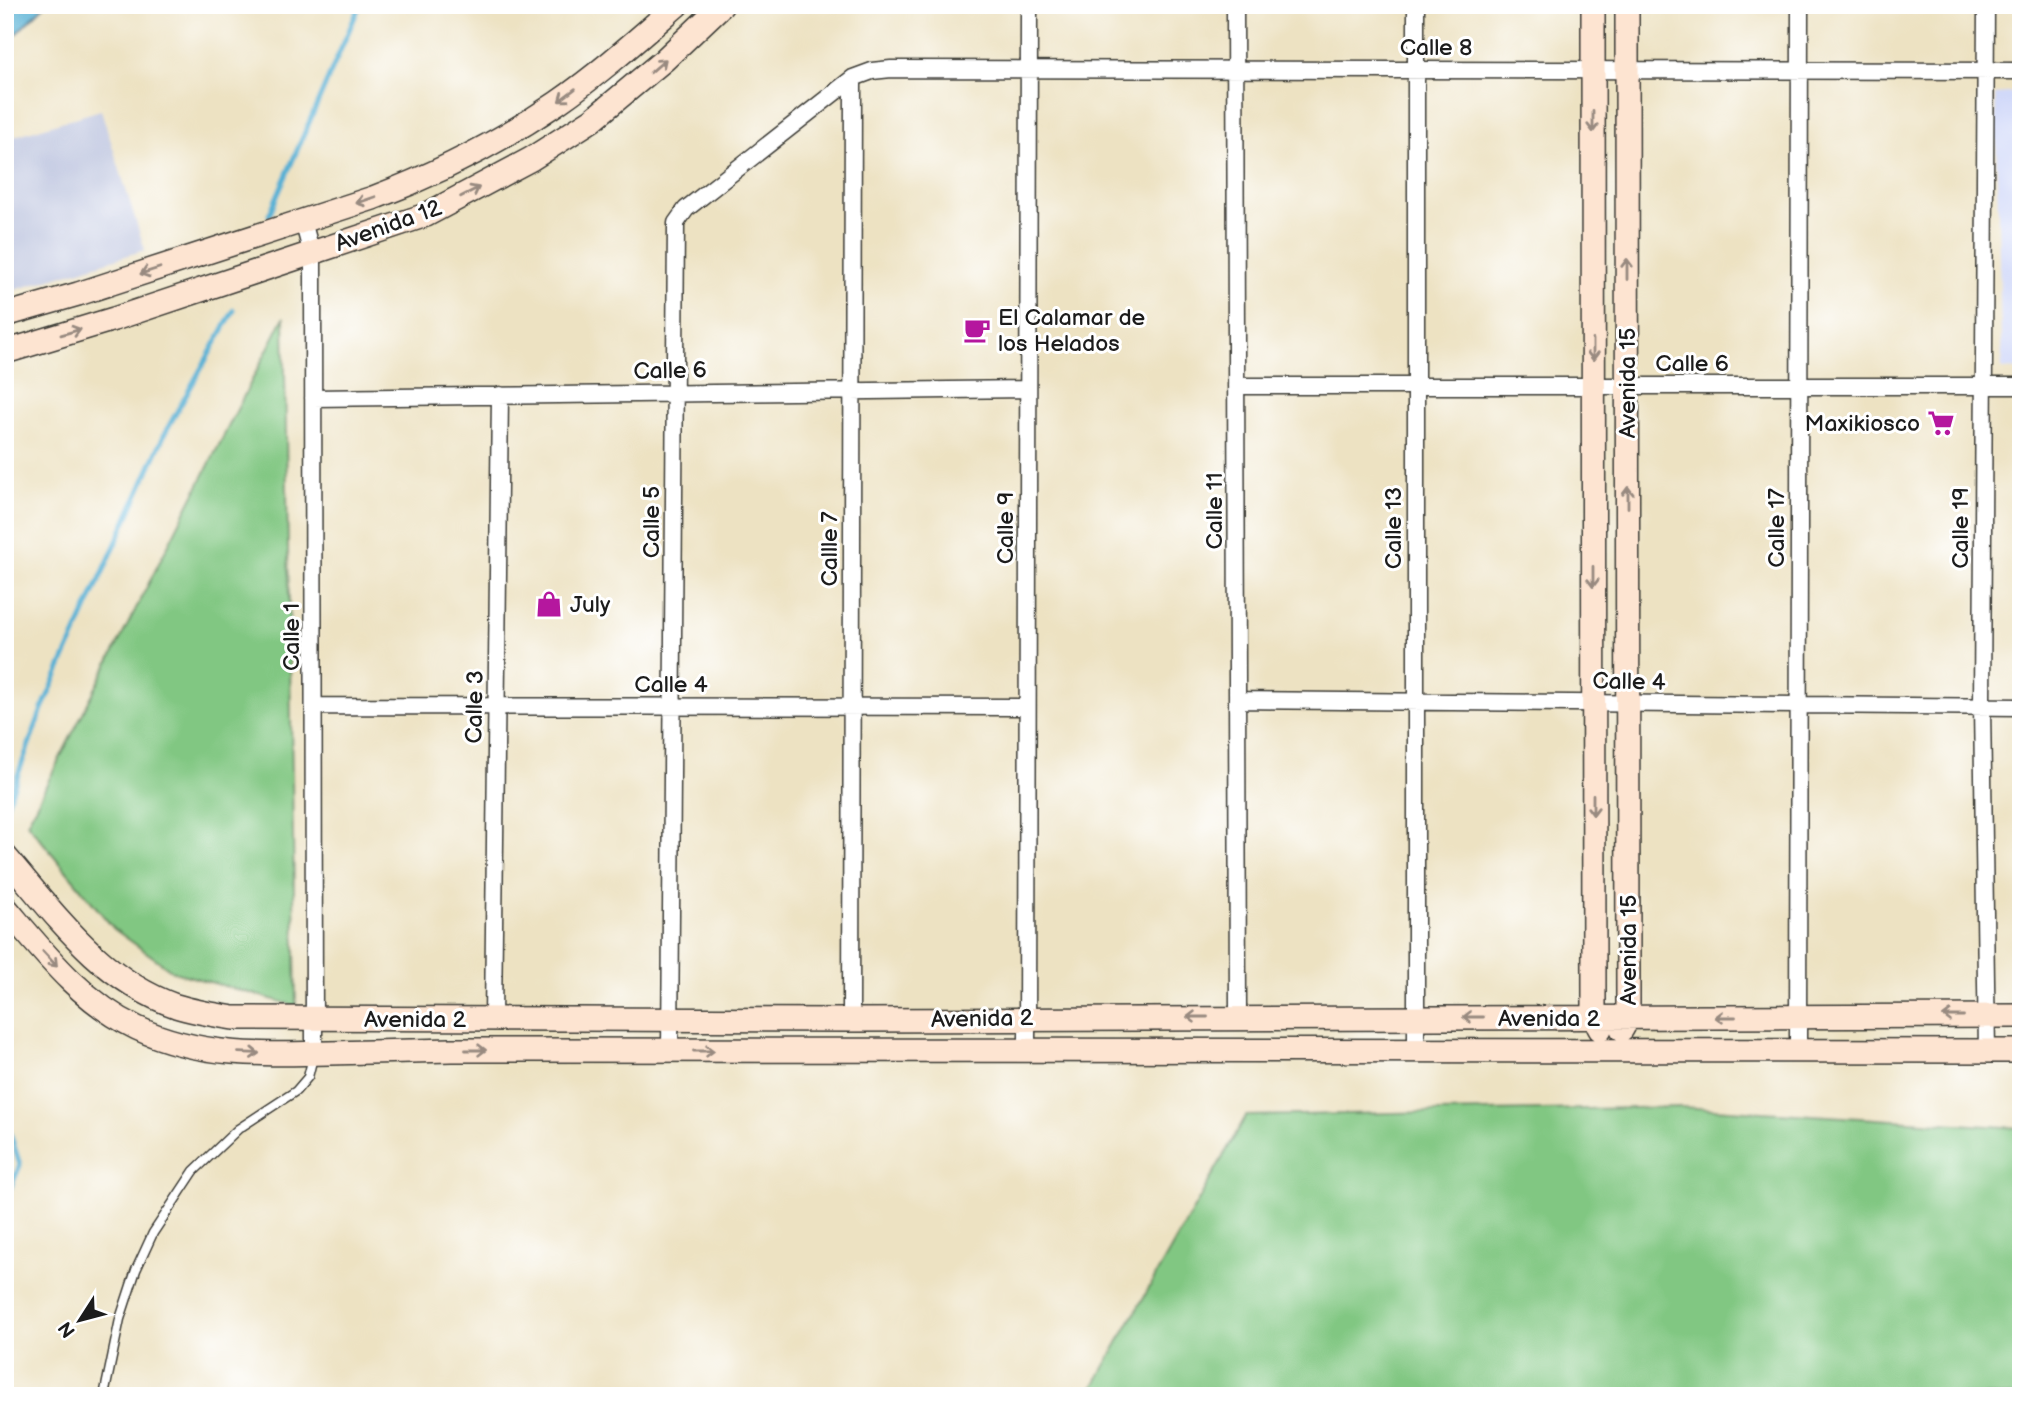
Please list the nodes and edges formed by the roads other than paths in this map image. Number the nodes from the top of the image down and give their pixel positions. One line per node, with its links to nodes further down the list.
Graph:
1 (677, 5): 19 (main road, Avenida 12, one-way to 19)
2 (722, 5): 20 (main road, Avenida 12, one-way to 2)
3 (1029, 5): 10 (street, Calle 9)
4 (1236, 5): 11 (street, Calle 11)
5 (1416, 5): 12 (street, Calle 13)
6 (1593, 5): 13 (main road, Avenida 15)
7 (1627, 5): 14 (main road, Avenida 15)
8 (1800, 5): 15 (street, Calle 17)
9 (1986, 5): 16 (street, Calle 19)
10 (1029, 69): 11 (street, Calle 8); 18 (street, Calle 8); 30 (street, Calle 9)
11 (1236, 69): 12 (street, Calle 8); 23 (street, Calle 11)
12 (1416, 70): 13 (street, Calle 8); 24 (street, Calle 13)
13 (1593, 70): 14 (street, Calle 8); 25 (main road, Avenida 15, one-way to 25)
14 (1627, 70): 15 (street, Calle 8); 26 (main road, Avenida 15, one-way to 14)
15 (1800, 70): 16 (street, Calle 8); 27 (street, Calle 17)
16 (1985, 71): 17 (street, Calle 8); 28 (street, Calle 19)
17 (2021, 71)
18 (853, 78): 31 (street, Callle 7); 32 (street, Calle 5)
19 (303, 221): 20 (street, Calle 1); 21 (main road, Avenida 12, one-way to 21)
20 (312, 253): 22 (main road, Avenida 12, one-way to 20); 34 (street, Calle 1)
21 (5, 316)
22 (5, 352)
23 (1236, 386): 24 (street, Calle 6); 35 (street, Calle 11)
24 (1416, 386): 25 (street, Calle 6); 36 (street, Calle 13)
25 (1593, 386): 26 (street, Calle 6); 37 (main road, Avenida 15, one-way to 37)
26 (1627, 386): 27 (street, Calle 6); 38 (main road, Avenida 15, one-way to 26)
27 (1799, 386): 28 (street, Calle 6); 39 (street, Calle 17)
28 (1984, 386): 29 (street, Calle 6); 45 (street, Calle 19)
29 (2021, 386)
30 (1028, 389): 31 (street, Calle 6); 44 (street, Calle 9)
31 (853, 391): 32 (street, Calle 6); 43 (street, Callle 7)
32 (675, 393): 33 (street, Calle 6); 42 (street, Calle 5)
33 (500, 395): 34 (street, Calle 6); 41 (street, Calle 3)
34 (313, 398): 40 (street, Calle 1)
35 (1237, 700): 36 (street, Calle 4); 52 (street, Calle 11)
36 (1416, 702): 37 (street, Calle 4); 53 (street, Calle 13)
37 (1593, 703): 38 (street, Calle 4); 56 (main road, Avenida 15, one-way to 56)
38 (1628, 704): 39 (street, Calle 4); 57 (main road, Avenida 15)
39 (1799, 705): 45 (street, Calle 4); 54 (street, Calle 17)
40 (314, 706): 41 (street, Calle 4); 55 (street, Calle 1)
41 (497, 706): 42 (street, Calle 4); 58 (street, Calle 3)
42 (673, 706): 43 (street, Calle 4); 59 (street, Calle 5)
43 (852, 706): 44 (street, Calle 4); 60 (street, Callle 7)
44 (1027, 707): 51 (street, Calle 9)
45 (1982, 707): 46 (street, Calle 4); 49 (street, Calle 19)
46 (2021, 707)
47 (5, 856): 55 (main road, Avenida 2)
48 (5, 907): 68 (main road, Avenida 2, one-way to 68)
49 (1987, 1016): 50 (main road, Avenida 2); 54 (main road, Avenida 2, one-way to 54); 65 (street, Calle 19)
50 (2021, 1016)
51 (1027, 1017): 52 (main road, Avenida 2, one-way to 51); 60 (main road, Avenida 2); 67 (street, Calle 9)
52 (1238, 1017): 53 (main road, Avenida 2)
53 (1416, 1017): 56 (main road, Avenida 2, one-way to 53); 61 (street, Calle 13)
54 (1799, 1017): 57 (main road, Avenida 2, one-way to 57); 64 (street, Calle 17)
55 (314, 1018): 58 (main road, Avenida 2); 68 (street, Calle 1)
56 (1594, 1018): 57 (main road, Avenida 2); 63 (main road, Avenida 15)
57 (1628, 1018): 63 (main road, Avenida 15)
58 (493, 1019): 59 (main road, Avenida 2)
59 (671, 1019): 60 (main road, Avenida 2); 62 (street, Calle 5)
60 (851, 1020)
61 (1416, 1050): 63 (main road, Avenida 2); 67 (main road, Avenida 2)
62 (670, 1051): 67 (main road, Avenida 2, one-way to 67); 68 (main road, Avenida 2, one-way to 62)
63 (1611, 1051): 64 (main road, Avenida 2)
64 (1798, 1051): 65 (main road, Avenida 2)
65 (1987, 1051): 66 (main road, Avenida 2)
66 (2021, 1051)
67 (1027, 1052)
68 (314, 1054): 69 (lane)
69 (104, 1396)

